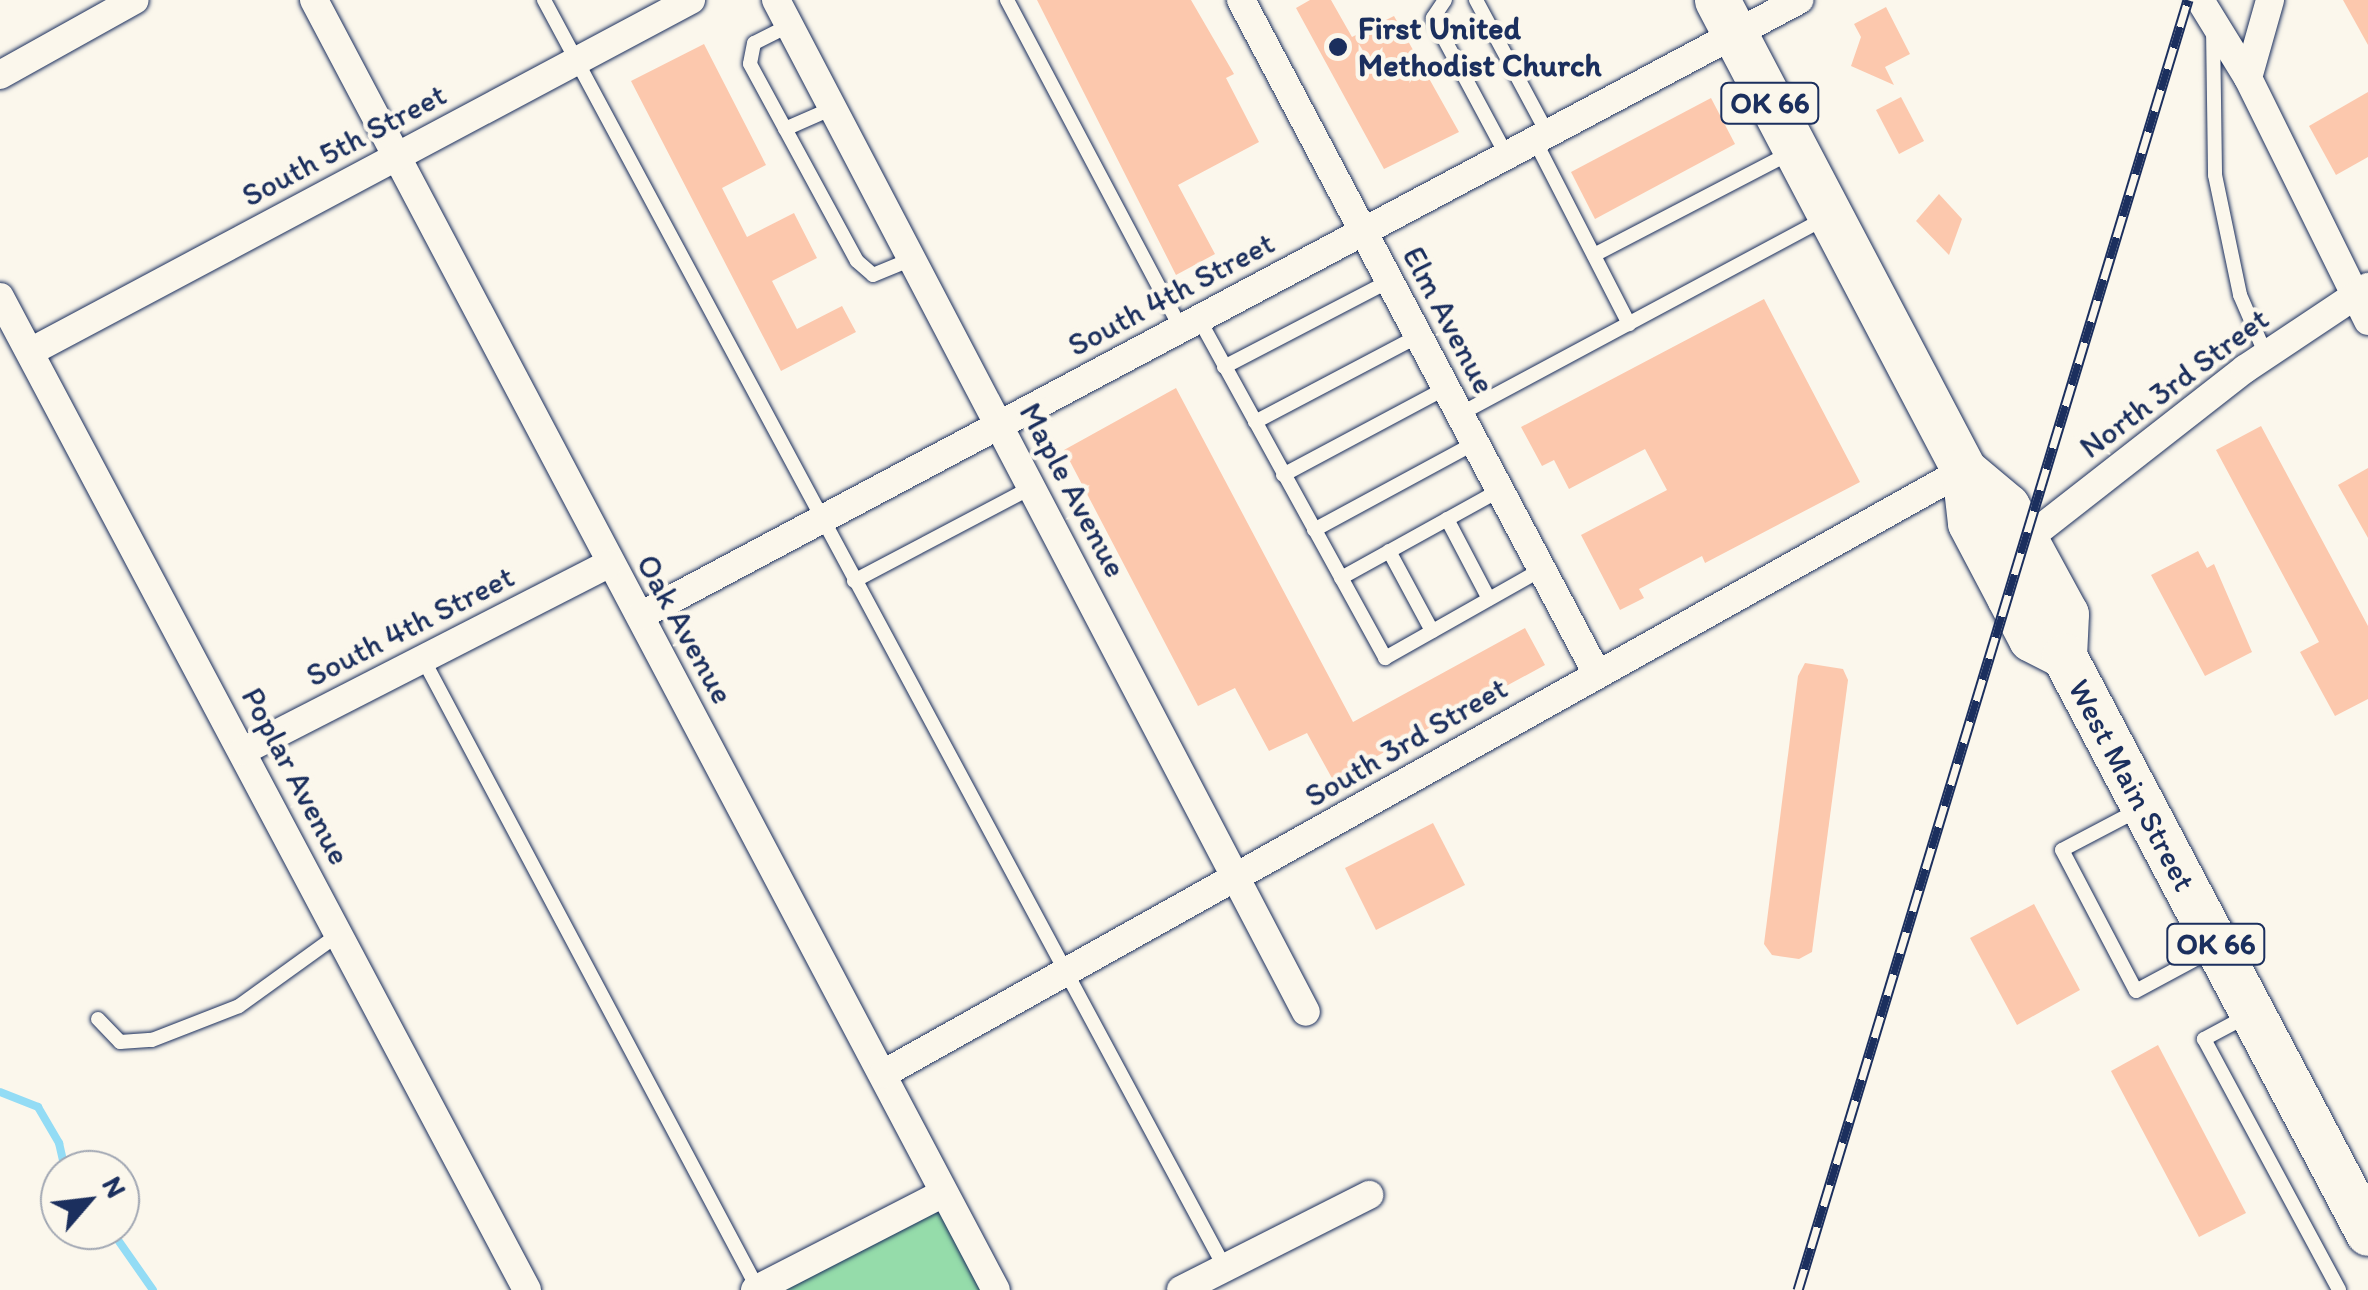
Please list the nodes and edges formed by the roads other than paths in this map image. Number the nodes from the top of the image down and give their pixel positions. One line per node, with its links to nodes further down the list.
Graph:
1 (134, 0): 15 (street)
2 (314, 0): 22 (street, Oak Avenue)
3 (544, 0): 14 (lane)
4 (692, 0): 14 (street, South 5th Street)
5 (1007, 0): 31 (lane)
6 (1241, 0): 24 (street, Elm Avenue)
7 (1445, 0): 21 (lane)
8 (1476, 0): 19 (lane)
9 (1800, 0): 13 (street, South 4th Street)
10 (2270, 0): 16 (street)
11 (2207, 11): 16 (street); 35 (lane)
12 (783, 12): 17 (street, Maple Avenue); 18 (lane)
13 (1725, 17): 19 (street, South 4th Street); 20 (main road, West Main Street / OK 66)
14 (576, 62): 22 (street, South 5th Street); 46 (lane)
15 (0, 74)
16 (2248, 78): 28 (street)
17 (833, 108): 18 (lane); 26 (street, Maple Avenue)
18 (785, 129): 26 (lane)
19 (1541, 138): 21 (street, South 4th Street); 25 (lane)
20 (1795, 150): 23 (main road, West Main Street / OK 66); 25 (lane)
21 (1507, 156): 24 (street, South 4th Street)
22 (396, 158): 34 (street, South 5th Street); 51 (street, Oak Avenue)
23 (1830, 216): 32 (lane); 42 (main road, West Main Street / OK 66)
24 (1364, 233): 27 (street, Elm Avenue); 31 (street, South 4th Street)
25 (1594, 255): 32 (lane)
26 (912, 259): 40 (street, Maple Avenue)
27 (1389, 281): 33 (street, Elm Avenue); 36 (lane)
28 (2361, 291): 30 (street); 35 (street, North 3rd Street)
29 (0, 297): 34 (street, Poplar Avenue)
30 (2368, 321)
31 (1190, 324): 36 (lane); 40 (street, South 4th Street)
32 (1630, 324): 38 (lane)
33 (1418, 336): 37 (street, Elm Avenue); 39 (lane)
34 (30, 352): 61 (street, Poplar Avenue)
35 (2266, 355): 49 (street, North 3rd Street)
36 (1224, 367): 39 (lane)
37 (1446, 388): 38 (street, Elm Avenue); 43 (lane)
38 (1460, 414): 41 (street, Elm Avenue)
39 (1255, 422): 43 (lane)
40 (999, 423): 44 (street, Maple Avenue); 46 (street, South 4th Street)
41 (1475, 443): 45 (street, Elm Avenue); 48 (lane)
42 (1964, 470): 49 (main road, West Main Street / OK 66); 58 (main road, West Main Street / OK 66); 60 (street, South 3rd Street)
43 (1284, 474): 48 (lane)
44 (1032, 487): 54 (lane); 63 (street, Maple Avenue)
45 (1500, 490): 47 (lane); 52 (street, Elm Avenue)
46 (822, 518): 54 (lane); 56 (street, South 4th Street)
47 (1447, 519): 50 (lane); 55 (lane)
48 (1314, 530): 53 (lane)
49 (2026, 540): 58 (main road, West Main Street / OK 66)
50 (1389, 551): 53 (lane); 57 (lane)
51 (609, 564): 56 (street, Oak Avenue); 59 (street, South 4th Street)
52 (1542, 570): 55 (lane); 60 (street, Elm Avenue)
53 (1340, 578): 57 (lane)
54 (854, 580): 66 (lane)
55 (1489, 599): 57 (lane)
56 (640, 616): 70 (street, Oak Avenue)
57 (1432, 631)
58 (2064, 656): 62 (main road, West Main Street / OK 66)
59 (423, 659): 61 (street, South 4th Street); 75 (lane)
60 (1596, 672): 63 (street, South 3rd Street)
61 (243, 751): 64 (street, Poplar Avenue)
62 (2145, 806): 65 (main road, West Main Street / OK 66); 65 (lane)
63 (1237, 881): 66 (street, South 3rd Street); 67 (street, Maple Avenue)
64 (340, 934): 69 (lane); 76 (street, Poplar Avenue)
65 (2218, 947): 68 (main road, West Main Street / OK 66)
66 (1066, 974): 70 (street, South 3rd Street); 74 (lane)
67 (1306, 1012)
68 (2252, 1014): 73 (main road, West Main Street / OK 66); 79 (lane)
69 (98, 1020)
70 (883, 1074): 71 (street, Oak Avenue)
71 (944, 1193): 75 (street); 77 (street, Oak Avenue)
72 (1369, 1195): 74 (street)
73 (2368, 1232)
74 (1224, 1268): 78 (street)
75 (757, 1289)
76 (528, 1290)
77 (996, 1290)
78 (1181, 1290)
79 (2339, 1290)

